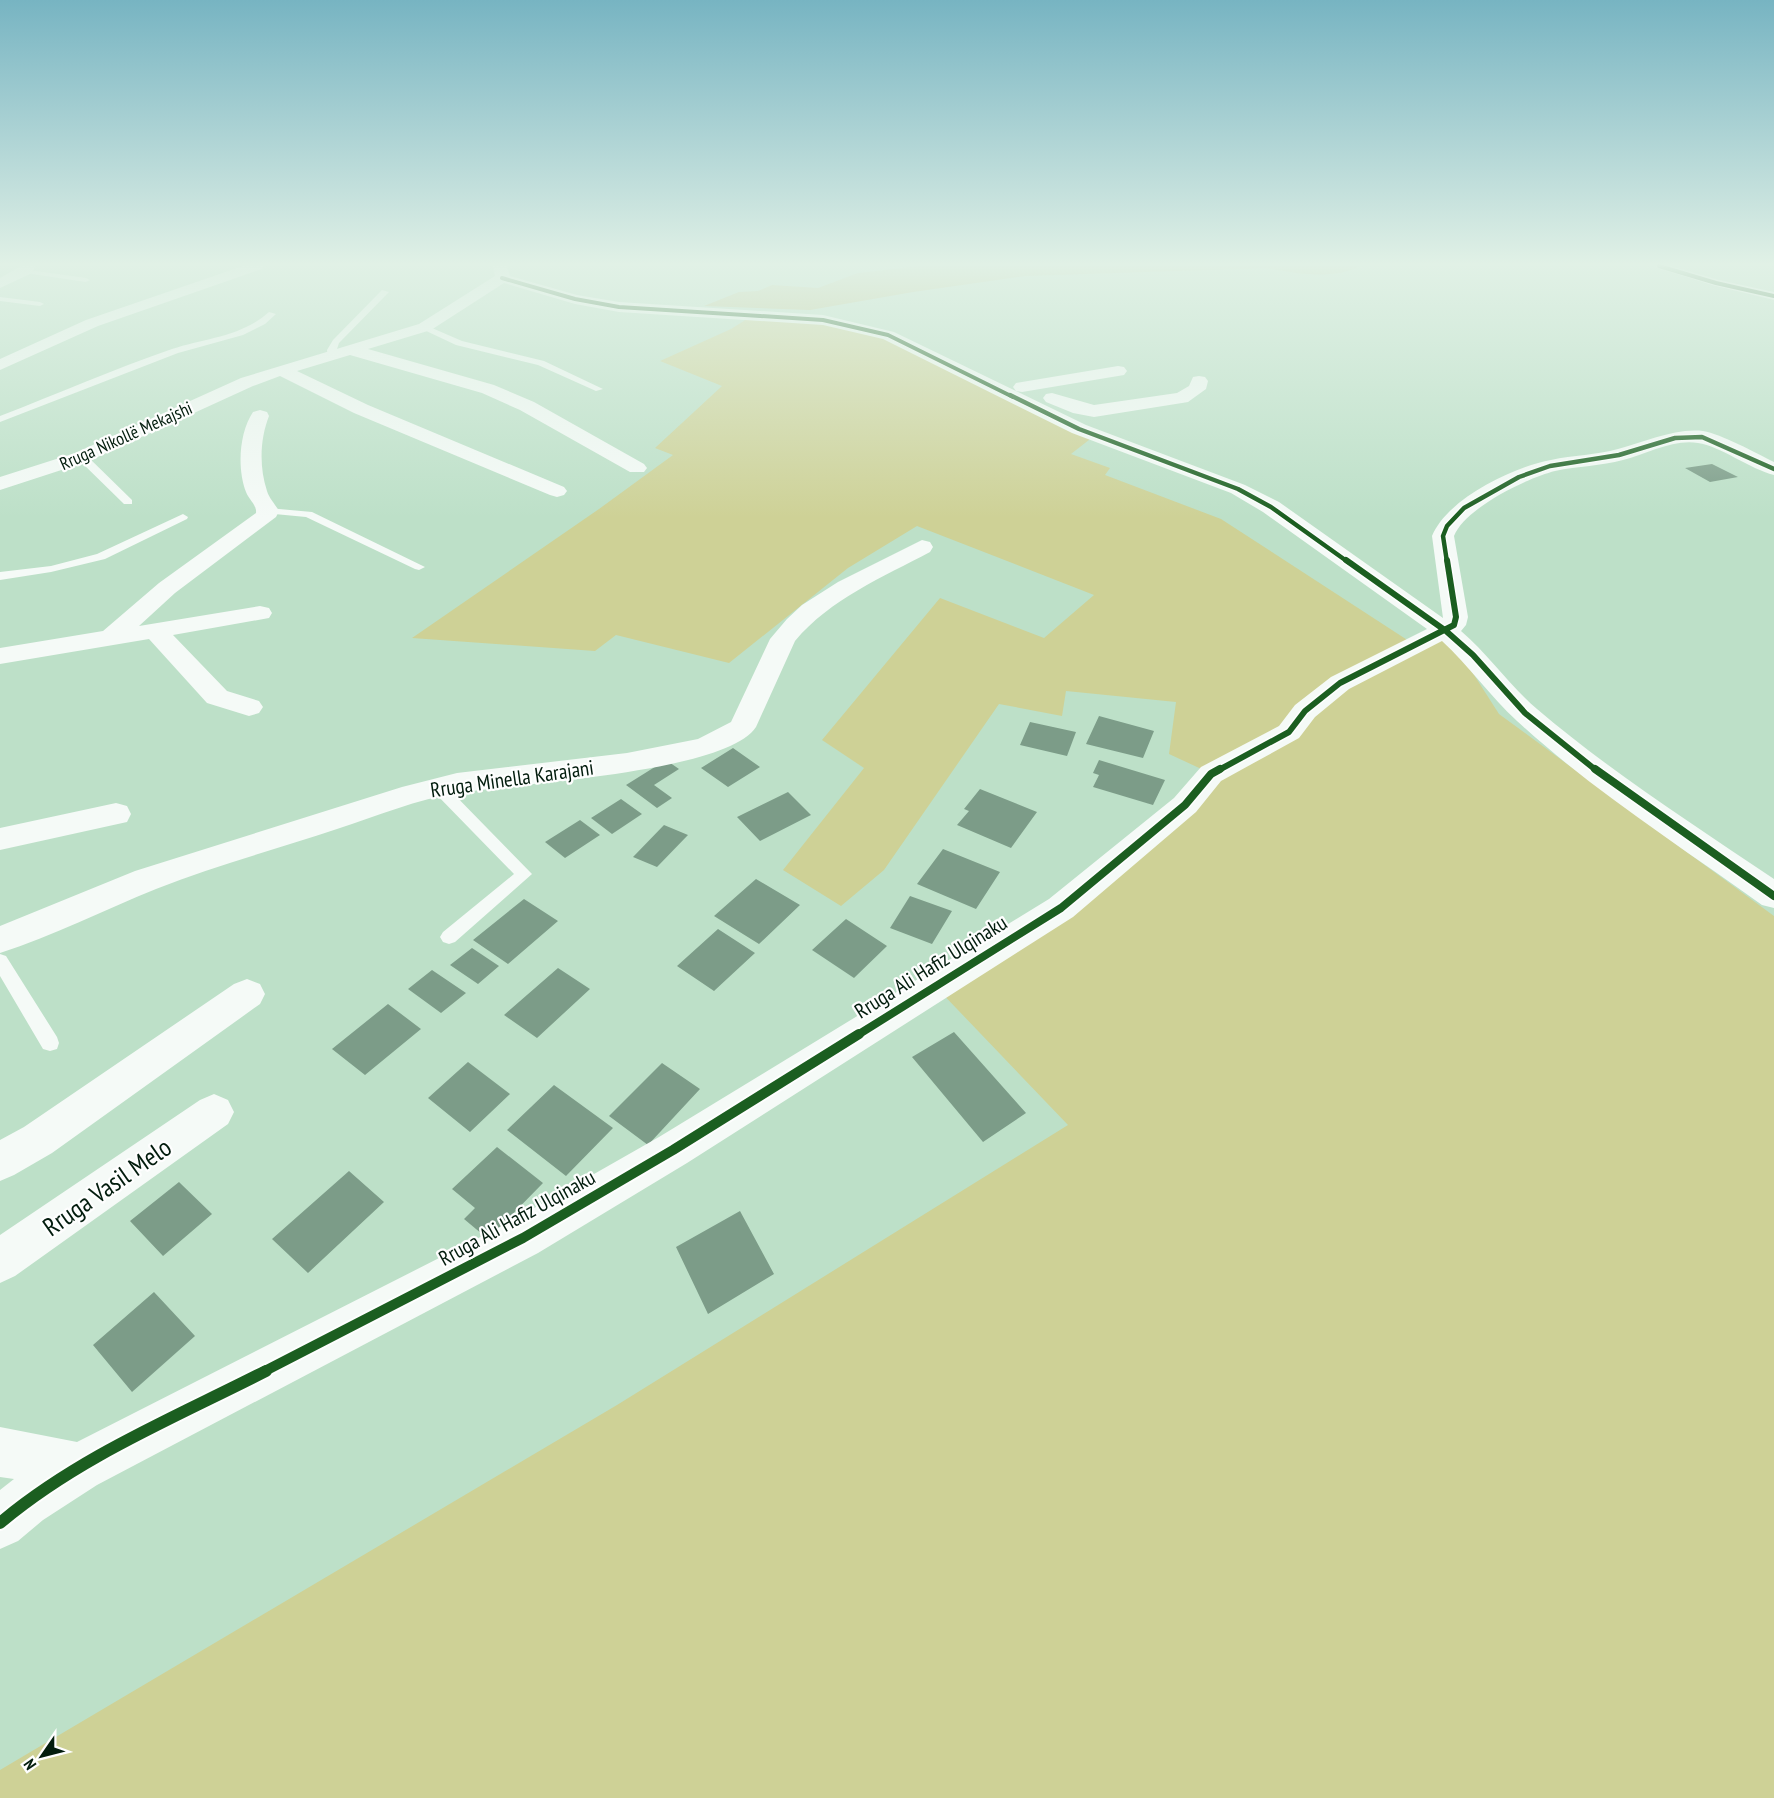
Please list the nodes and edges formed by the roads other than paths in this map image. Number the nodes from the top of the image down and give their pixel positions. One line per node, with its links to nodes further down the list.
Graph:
1 (33, 350): 8 (main road)
2 (178, 350): 16 (lane)
3 (331, 350): 7 (lane)
4 (352, 350): 7 (main road, Rruga Nikollë Mekajshi); 18 (main road)
5 (490, 350): 13 (lane)
6 (920, 350): 14 (main road)
7 (331, 356): 9 (main road, Rruga Nikollë Mekajshi)
8 (0, 365)
9 (281, 370): 17 (main road, Rruga Nikollë Mekajshi); 21 (main road)
10 (1118, 371): 12 (main road)
11 (1198, 381): 12 (main road)
12 (1030, 385): 14 (main road)
13 (599, 389)
14 (1000, 390): 30 (main road)
15 (260, 416): 23 (main road)
16 (0, 419)
17 (82, 457): 20 (main road, Rruga Nikollë Mekajshi); 22 (lane)
18 (637, 468)
19 (1774, 469): 30 (main road)
20 (0, 484)
21 (557, 491)
22 (128, 502)
23 (268, 511): 26 (lane); 31 (main road)
24 (183, 517): 27 (lane)
25 (922, 547): 34 (main road, Rruga Minella Karajani)
26 (419, 567)
27 (0, 576)
28 (260, 613): 29 (main road)
29 (154, 630): 31 (main road); 33 (main road)
30 (1446, 630): 37 (main road); 47 (main road, Rruga Ali Hafiz Ulqinaku)
31 (112, 636): 32 (main road)
32 (0, 656)
33 (249, 707)
34 (439, 788): 38 (lane); 39 (main road, Rruga Minella Karajani)
35 (116, 814): 36 (main road)
36 (0, 839)
37 (1774, 896)
38 (449, 937)
39 (0, 940)
40 (0, 961): 42 (lane)
41 (247, 994): 44 (main road)
42 (51, 1043)
43 (214, 1112): 45 (main road, Rruga Vasil Melo)
44 (0, 1162)
45 (0, 1261)
46 (0, 1452): 47 (main road)
47 (78, 1467): 48 (main road, Rruga Ali Hafiz Ulqinaku)
48 (0, 1523)

